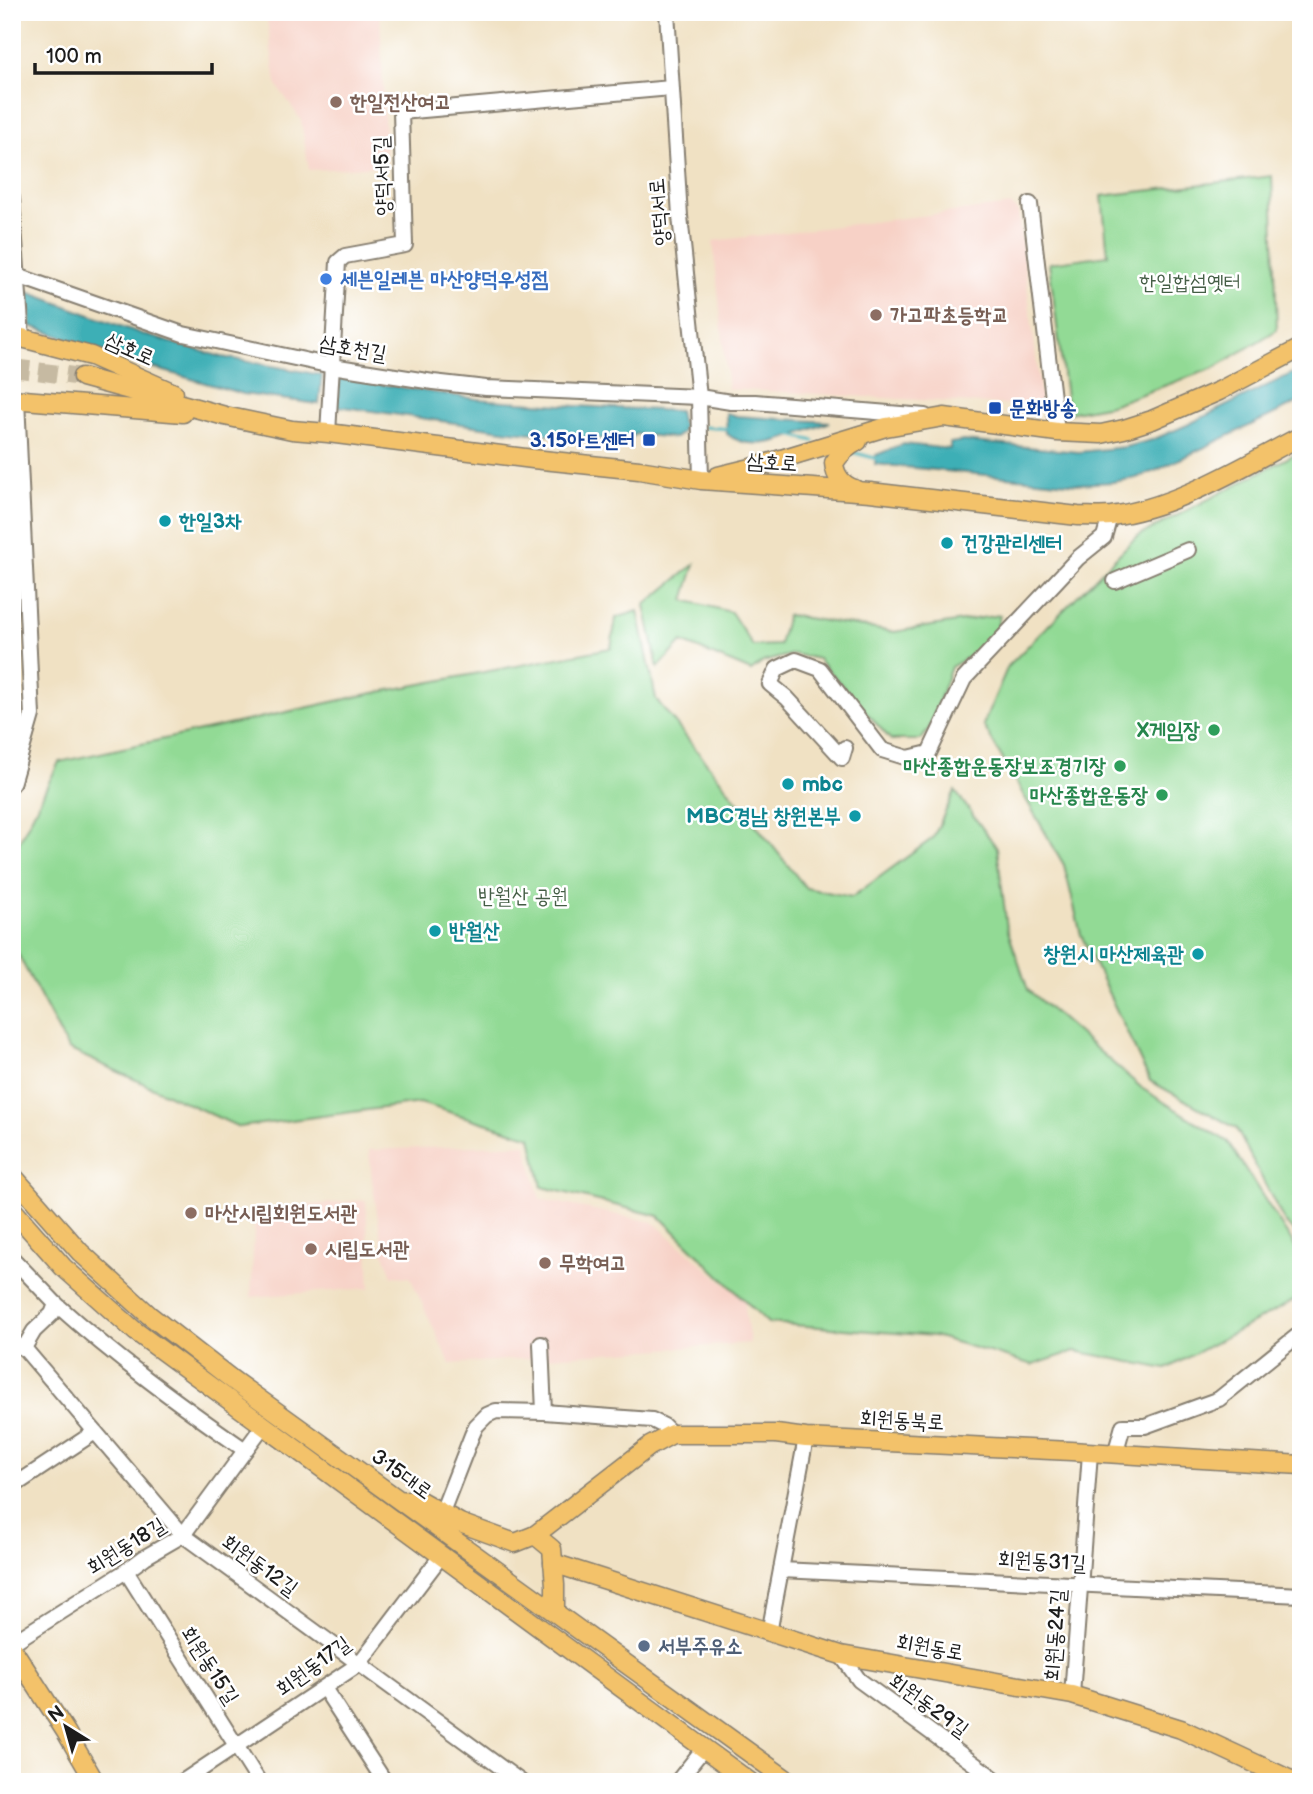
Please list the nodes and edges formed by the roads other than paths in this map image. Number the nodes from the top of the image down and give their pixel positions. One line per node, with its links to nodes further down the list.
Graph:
1 (667, 12): 2 (street, 양덕서로)
2 (671, 88): 8 (street, 양덕서5길); 11 (street, 양덕서로)
3 (12, 198): 5 (street)
4 (1030, 204): 15 (street)
5 (16, 277): 6 (street); 8 (street, 삼호천길)
6 (18, 335): 12 (main road, 삼호로)
7 (1301, 348): 15 (main road)
8 (332, 370): 11 (street, 삼호천길); 16 (street)
9 (82, 377): 12 (main road, 삼호로)
10 (15, 400): 12 (main road, 삼호로); 24 (street)
11 (699, 402): 13 (street, 삼호천길); 18 (street, 양덕서로)
12 (225, 416): 16 (main road, 삼호로)
13 (944, 417): 14 (main road); 15 (main road)
14 (886, 427): 18 (main road); 19 (main road)
15 (1057, 432)
16 (328, 433): 18 (main road, 삼호로)
17 (1301, 436): 20 (main road, 삼호로)
18 (701, 480): 19 (main road, 삼호로)
19 (870, 492): 20 (main road, 삼호로)
20 (1110, 516): 23 (street)
21 (1188, 550): 22 (street)
22 (1115, 581)
23 (845, 748)
24 (12, 784)
25 (12, 1175): 42 (main road, 3·15대로)
26 (12, 1209): 33 (main road, 3·15대로)
27 (12, 1258): 28 (street)
28 (56, 1304): 31 (street); 37 (street)
29 (1301, 1332): 39 (street)
30 (541, 1344): 32 (street)
31 (18, 1346): 34 (street, 회원동12길)
32 (544, 1412): 35 (street); 43 (street)
33 (263, 1426): 37 (street, 회원동18길); 46 (main road, 3·15대로)
34 (95, 1432): 41 (street); 44 (street, 회원동12길)
35 (673, 1434): 36 (main road, 회원동북로); 45 (main road)
36 (806, 1438): 38 (main road, 회원동북로); 48 (street)
37 (246, 1450): 44 (street, 회원동18길)
38 (1090, 1452): 39 (main road, 회원동북로); 50 (street, 회원동24길)
39 (1115, 1454): 40 (main road, 회원동북로)
40 (1301, 1465)
41 (12, 1487)
42 (401, 1501): 43 (main road); 52 (main road, 3·15대로)
43 (442, 1512): 45 (main road)
44 (183, 1535): 49 (street, 회원동18길); 57 (street, 회원동12길)
45 (535, 1535): 47 (main road)
46 (441, 1556): 57 (street, 회원동17길); 61 (main road, 3·15대로)
47 (553, 1563): 52 (main road); 53 (main road, 회원동로)
48 (781, 1570): 50 (street, 회원동31길); 53 (street)
49 (126, 1571): 54 (street, 회원동18길); 60 (street, 회원동15길)
50 (1080, 1584): 51 (street, 회원동31길); 59 (street, 회원동24길)
51 (1301, 1595)
52 (555, 1611): 69 (main road, 3·15대로)
53 (769, 1633): 56 (main road, 회원동로)
54 (12, 1643)
55 (12, 1648): 62 (main road)
56 (841, 1655): 59 (main road, 회원동로); 70 (street, 회원동29길)
57 (359, 1664): 58 (street, 회원동17길); 66 (street, 회원동12길)
58 (324, 1688): 60 (street, 회원동17길); 65 (street)
59 (1072, 1695): 71 (main road, 회원동로)
60 (236, 1744): 63 (street, 회원동17길); 64 (street, 회원동15길)
61 (704, 1748): 67 (street); 68 (main road, 3·15대로)
62 (95, 1782)
63 (182, 1782)
64 (259, 1782)
65 (385, 1782)
66 (521, 1782)
67 (677, 1782)
68 (750, 1782)
69 (790, 1782)
70 (999, 1782)
71 (1295, 1782)

